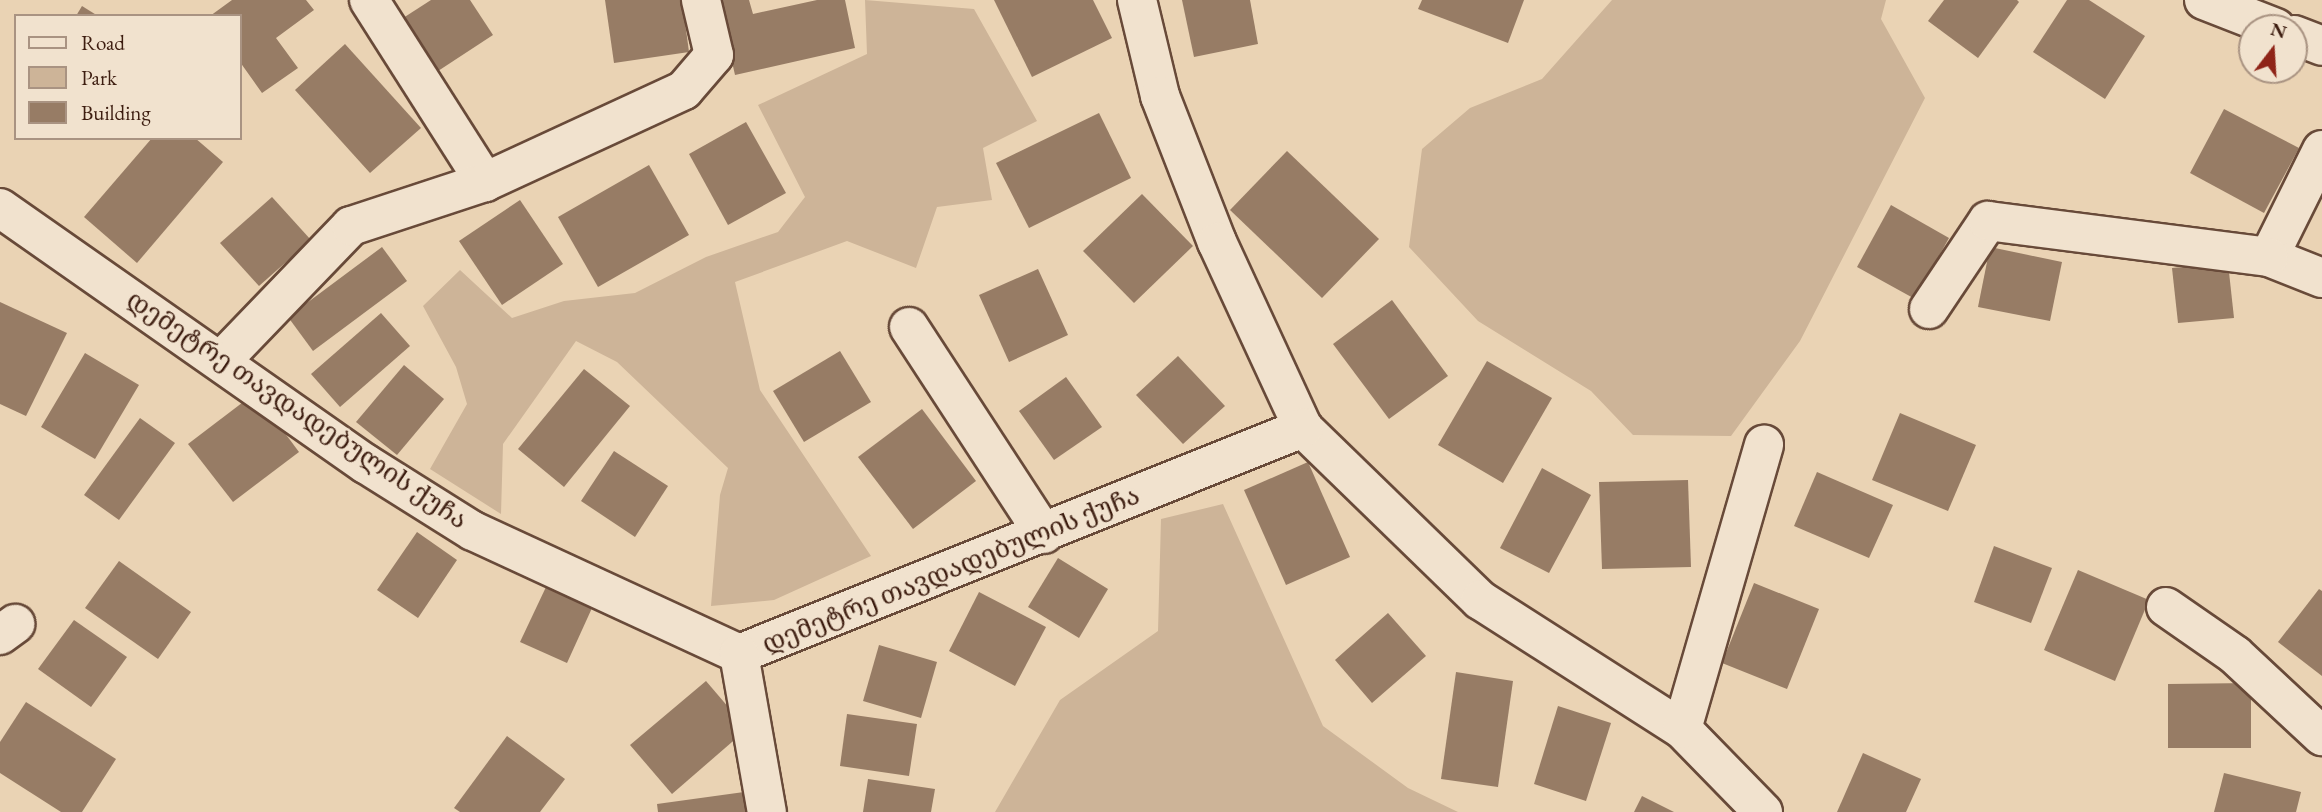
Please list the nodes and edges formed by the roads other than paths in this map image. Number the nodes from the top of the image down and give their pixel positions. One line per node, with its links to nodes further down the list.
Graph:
1 (369, 0): 7 (street)
2 (701, 0): 7 (street)
3 (1137, 0): 14 (street)
4 (2204, 0): 5 (street)
5 (2240, 14)
6 (2322, 150): 9 (street)
7 (485, 182): 13 (street)
8 (0, 208): 13 (street, დემეტრე თავდადებულის ქუჩა)
9 (2269, 257): 10 (street); 11 (street)
10 (2322, 278)
11 (1929, 309)
12 (909, 327): 16 (street)
13 (222, 360): 18 (street, დემეტრე თავდადებულის ქუჩა)
14 (1303, 428): 16 (street, დემეტრე თავდადებულის ქუჩა); 19 (street)
15 (1764, 444): 19 (street)
16 (1044, 534): 18 (street, დემეტრე თავდადებულის ქუჩა)
17 (2166, 607): 20 (street)
18 (739, 654): 21 (street)
19 (1682, 729): 22 (street)
20 (2322, 736)
21 (767, 812)
22 (1763, 812)

